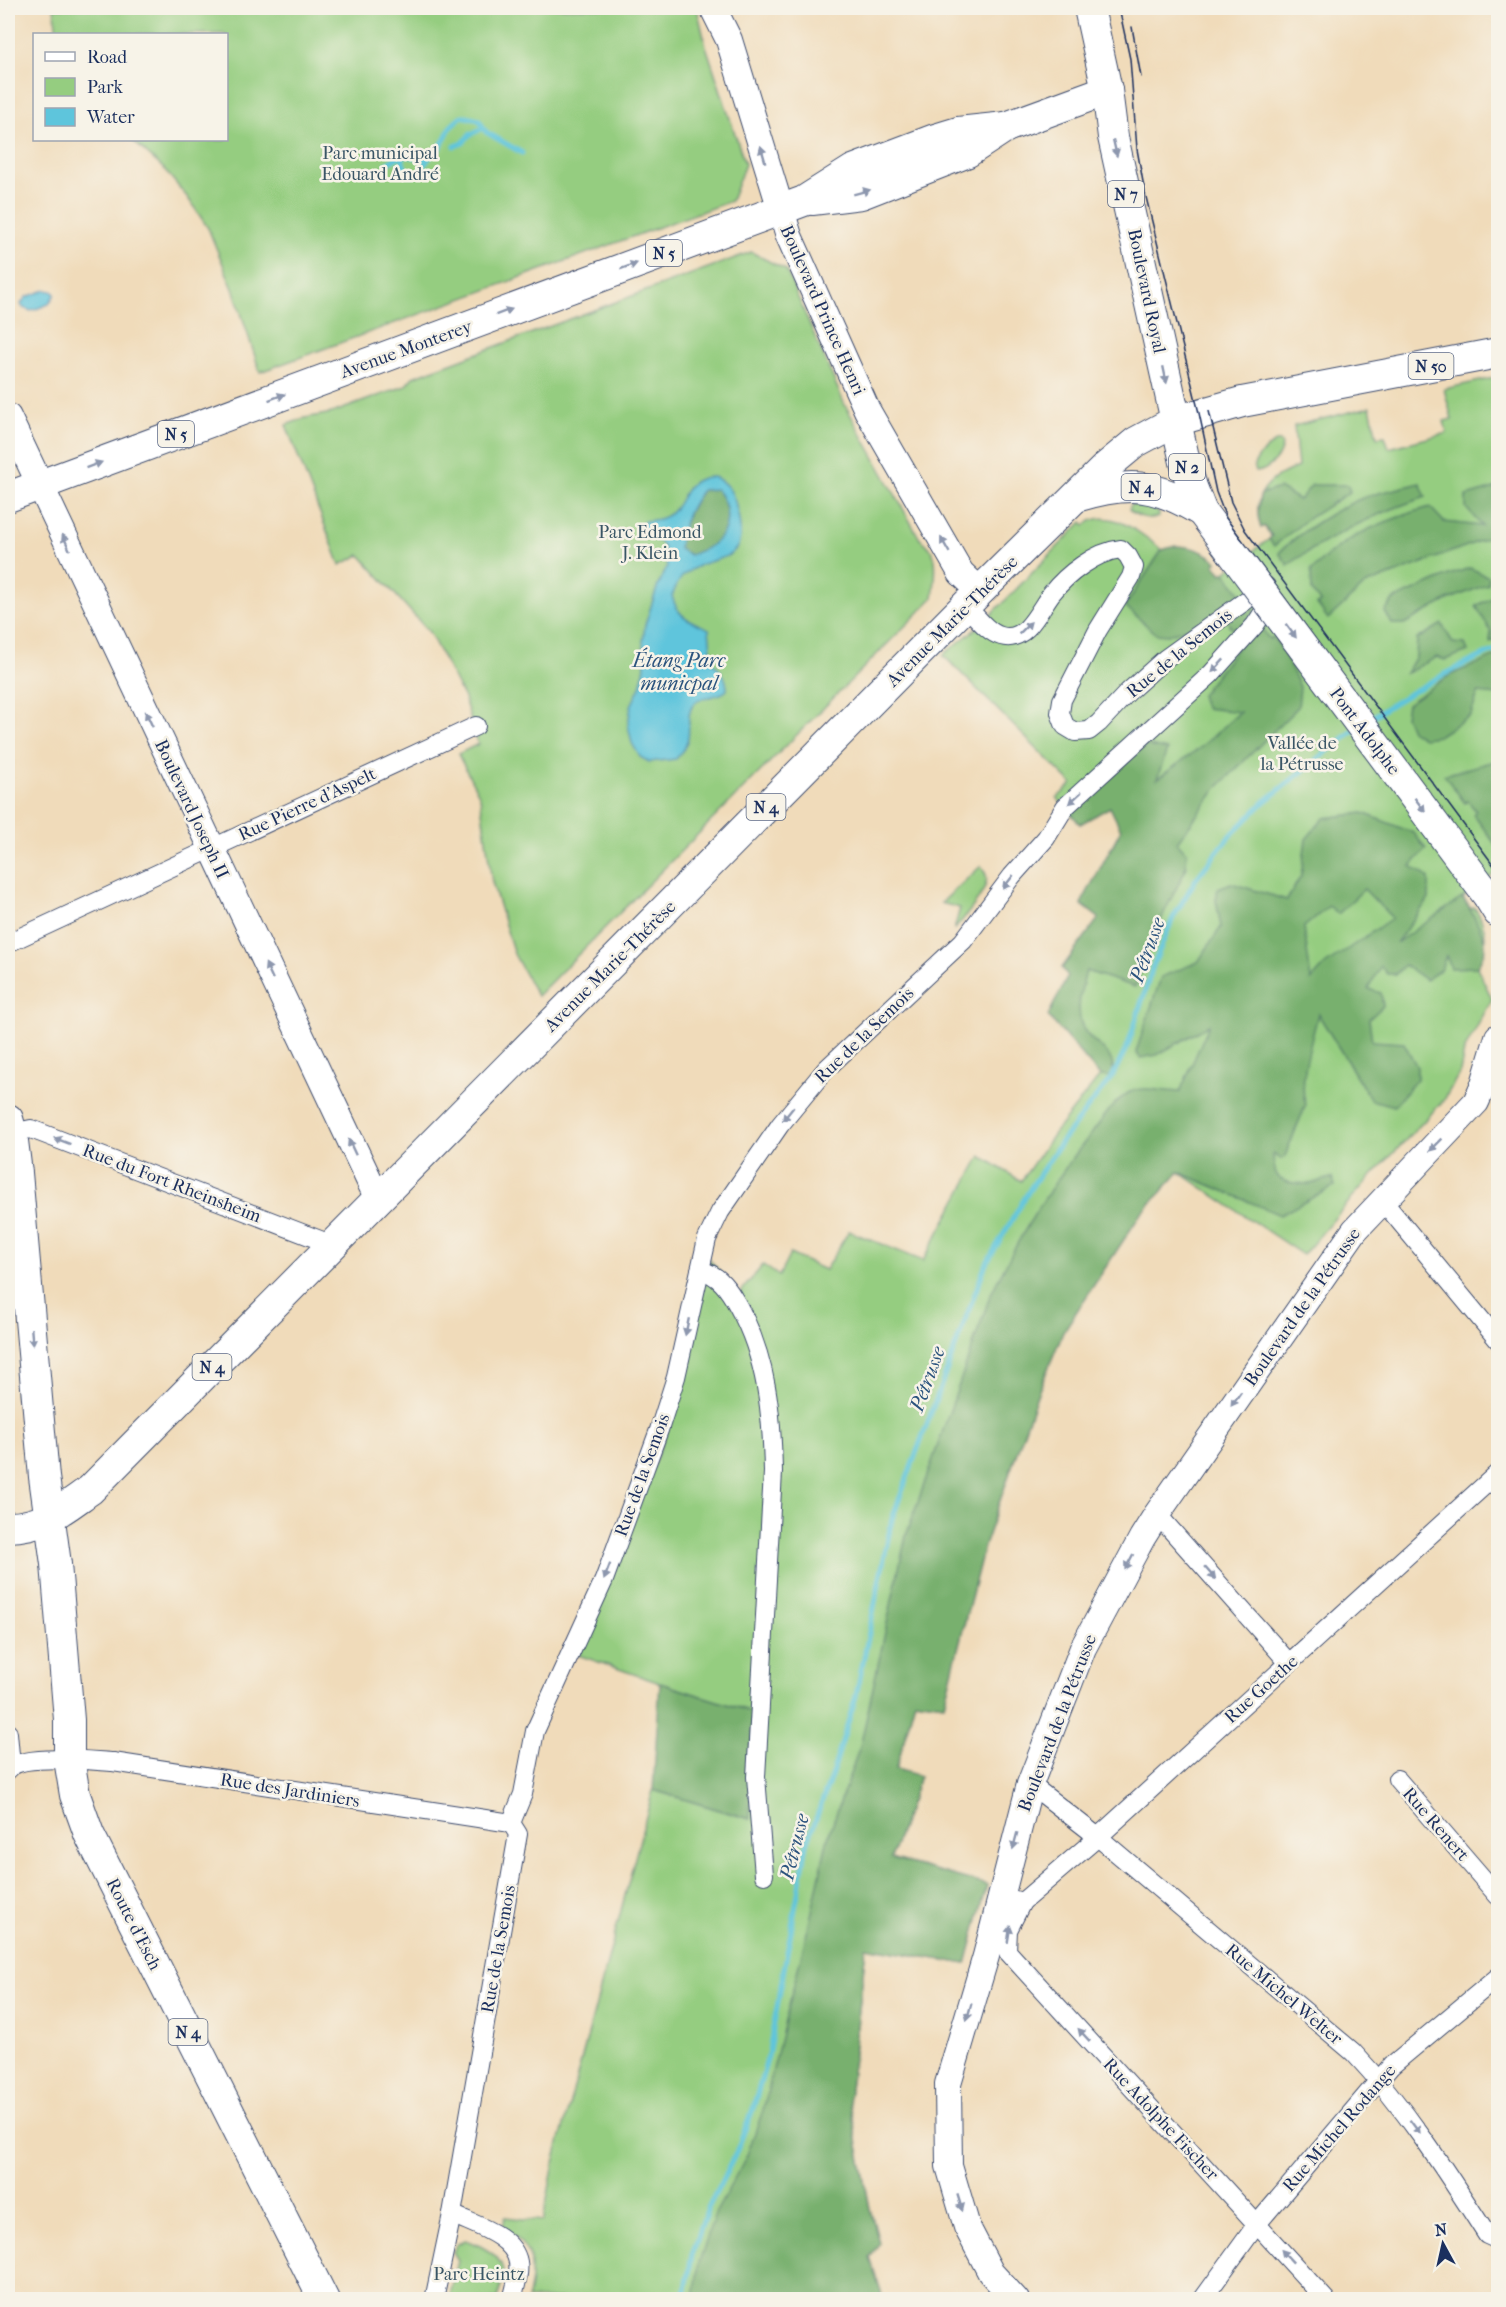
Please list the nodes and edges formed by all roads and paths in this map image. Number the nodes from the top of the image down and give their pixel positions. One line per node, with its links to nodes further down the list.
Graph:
1 (713, 8): 4 (main road, Boulevard Prince Henri, one-way to 1)
2 (1089, 8): 3 (main road, N 7)
3 (1107, 90): 4 (main road, Avenue Monterey / N 5); 7 (main road, Boulevard Royal / N 7, one-way to 7)
4 (792, 205): 8 (main road, Avenue Monterey / N 5, one-way to 4); 12 (main road, Boulevard Prince Henri, one-way to 4)
5 (1498, 353): 7 (main road, N 50)
6 (8, 417): 8 (main road, Boulevard Joseph II)
7 (1175, 422): 10 (main road, Avenue Marie-Thérèse / N 4); 11 (main road, N 2)
8 (39, 485): 9 (main road, Avenue Monterey / N 5); 14 (main road, Boulevard Joseph II, one-way to 8)
9 (8, 497)
10 (1076, 497): 11 (main road, N 4); 12 (main road, Avenue Marie-Thérèse / N 4)
11 (1202, 512): 15 (main road, Pont Adolphe / N 2, one-way to 15, bridge)
12 (973, 598): 19 (main road, Avenue Marie-Thérèse / N 4); 22 (street, Rue de la Semois, one-way to 22)
13 (476, 726): 14 (street, Rue Pierre d'Aspelt)
14 (211, 849): 16 (street, Rue Pierre d'Aspelt); 19 (main road, Boulevard Joseph II, one-way to 14)
15 (1493, 904)
16 (8, 943)
17 (1498, 1037): 20 (main road, Boulevard de la Pétrusse, one-way to 20)
18 (10, 1126): 21 (street, Rue du Fort Rheinsheim, one-way to 18); 23 (main road, Route d'Esch)
19 (378, 1199): 21 (main road, Avenue Marie-Thérèse / N 4)
20 (1382, 1200): 24 (street); 26 (main road, Boulevard de la Pétrusse, one-way to 26)
21 (333, 1245): 27 (main road, Avenue Marie-Thérèse / N 4)
22 (700, 1270): 35 (street, Rue de la Semois, one-way to 35); 37 (street)
23 (18, 1301): 27 (main road, Route d'Esch, one-way to 27)
24 (1498, 1340)
25 (1498, 1473): 29 (street, Rue Goethe)
26 (1157, 1514): 29 (street, one-way to 29); 34 (main road, Boulevard de la Pétrusse, one-way to 34)
27 (50, 1518): 28 (main road); 31 (main road, Route d'Esch / N 4)
28 (8, 1527)
29 (1289, 1663): 36 (street, Rue Goethe)
30 (8, 1733): 32 (street)
31 (69, 1759): 32 (street, Rue des Jardiniers); 35 (street, Rue des Jardiniers); 47 (main road, Route d'Esch / N 4)
32 (9, 1768)
33 (1397, 1779): 38 (street, Rue Renert)
34 (1030, 1784): 36 (street, Rue Michel Welter); 39 (main road, Boulevard de la Pétrusse, one-way to 39)
35 (511, 1824): 44 (street, Rue de la Semois)
36 (1098, 1837): 39 (street, Rue Goethe); 43 (street, Rue Michel Welter)
37 (764, 1875)
38 (1498, 1896)
39 (1011, 1899): 40 (main road, Boulevard de la Pétrusse); 41 (street, Rue Goethe, one-way to 39)
40 (986, 1956): 41 (street); 50 (main road, Boulevard de la Pétrusse, one-way to 50)
41 (1018, 1964): 45 (street, Rue Adolphe Fischer, one-way to 41)
42 (1498, 1977): 43 (street, Rue Michel Rodange)
43 (1380, 2080): 45 (street, Rue Michel Rodange); 46 (street, Rue Michel Welter, one-way to 46)
44 (452, 2214): 48 (street, Rue de la Semois); 49 (street)
45 (1257, 2224): 51 (street, Rue Michel Rodange); 52 (street, Rue Adolphe Fischer, one-way to 45)
46 (1498, 2240)
47 (324, 2300)
48 (434, 2300)
49 (512, 2300)
50 (1016, 2300)
51 (1202, 2300)
52 (1326, 2300)

